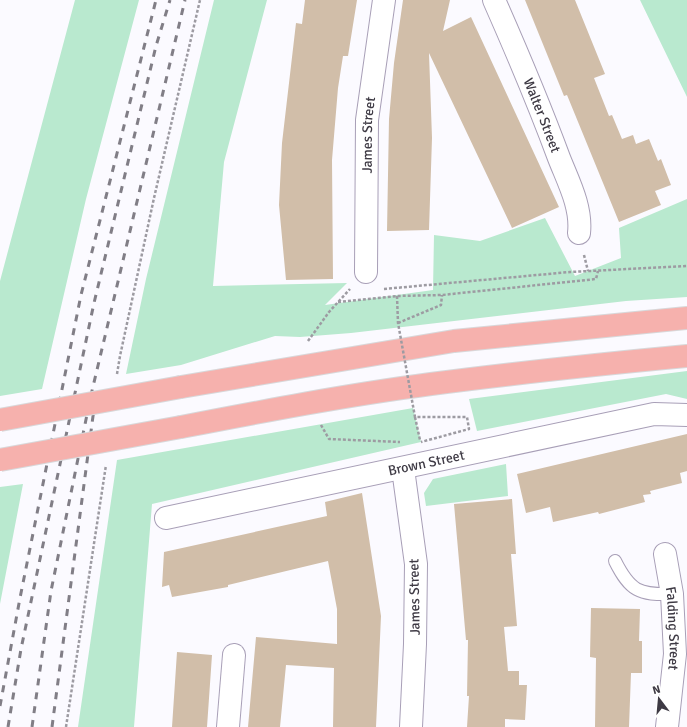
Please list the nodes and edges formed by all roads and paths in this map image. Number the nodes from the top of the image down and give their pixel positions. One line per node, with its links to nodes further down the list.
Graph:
1 (200, 0): 18 (path)
2 (384, 0): 7 (street, James Street)
3 (494, 0): 4 (street, Walter Street)
4 (579, 233)
5 (687, 266): 6 (path)
6 (598, 271): 8 (path); 11 (path)
7 (366, 272): 10 (path)
8 (379, 289)
9 (356, 291): 10 (path)
10 (348, 292): 13 (path)
11 (442, 295): 12 (path); 15 (path)
12 (397, 296): 13 (path); 15 (path, bridge)
13 (338, 302): 17 (path)
14 (687, 318): 17 (main road)
15 (398, 323): 21 (path, bridge)
16 (687, 356): 19 (main road)
17 (303, 366): 22 (main road, bridge)
18 (117, 379)
19 (308, 403): 23 (path); 26 (main road, bridge)
20 (687, 415): 28 (street, Brown Street)
21 (415, 417): 25 (path); 25 (path, bridge)
22 (0, 420)
23 (405, 442)
24 (413, 442): 25 (path)
25 (421, 442)
26 (0, 460)
27 (106, 461): 34 (path)
28 (403, 469): 29 (street, Brown Street); 36 (street, James Street)
29 (166, 518)
30 (665, 554): 32 (street, Falding Street)
31 (615, 561): 32 (lane)
32 (672, 594): 37 (street, Falding Street)
33 (234, 655): 35 (street)
34 (66, 727)
35 (228, 727)
36 (411, 727)
37 (667, 727)

